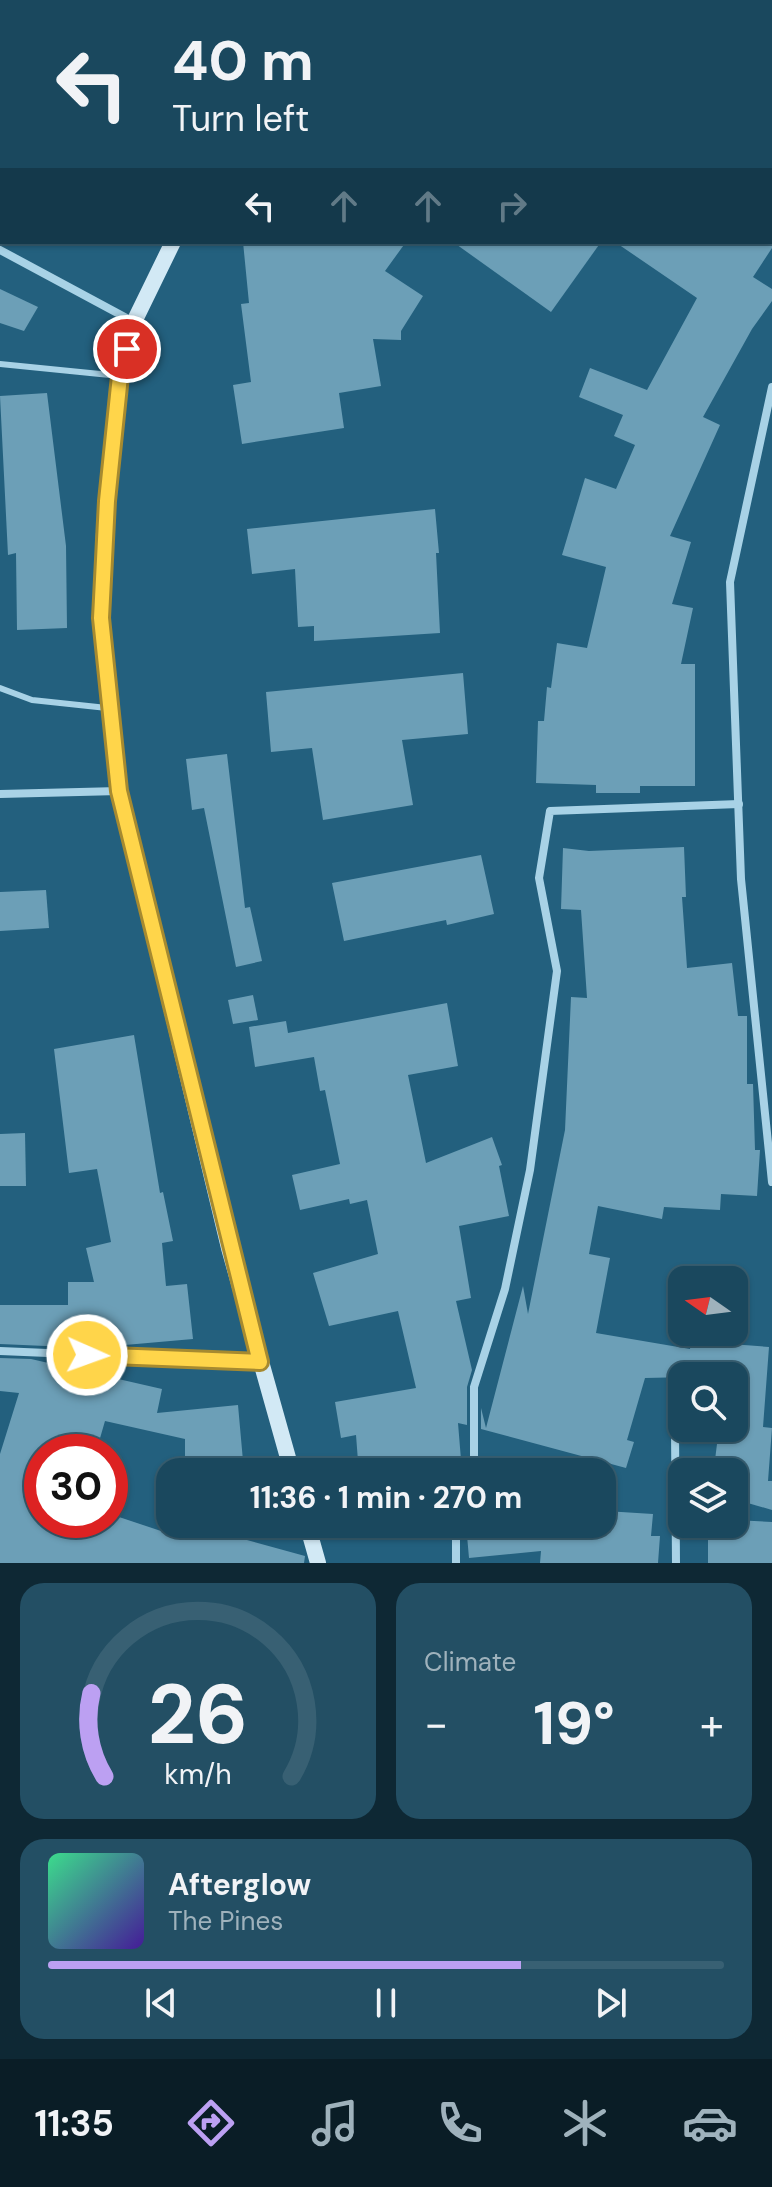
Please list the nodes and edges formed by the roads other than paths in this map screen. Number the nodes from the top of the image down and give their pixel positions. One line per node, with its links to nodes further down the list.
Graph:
1 (172, 244): 3 (main road)
2 (0, 250): 3 (street)
3 (134, 322): 5 (main road)
4 (0, 364): 5 (lane)
5 (120, 376): 8 (main road)
6 (772, 387): 11 (street)
7 (0, 688): 8 (lane)
8 (111, 708): 9 (main road)
9 (119, 791): 10 (street); 14 (main road)
10 (0, 794)
11 (739, 804): 12 (street); 17 (street)
12 (772, 1182)
13 (0, 1351): 14 (street)
14 (260, 1362): 16 (main road)
15 (675, 1442): 22 (street)
16 (288, 1458)
17 (474, 1458)
18 (311, 1538): 20 (main road)
19 (456, 1538): 21 (street)
20 (318, 1563)
21 (456, 1563)
22 (676, 1563)

